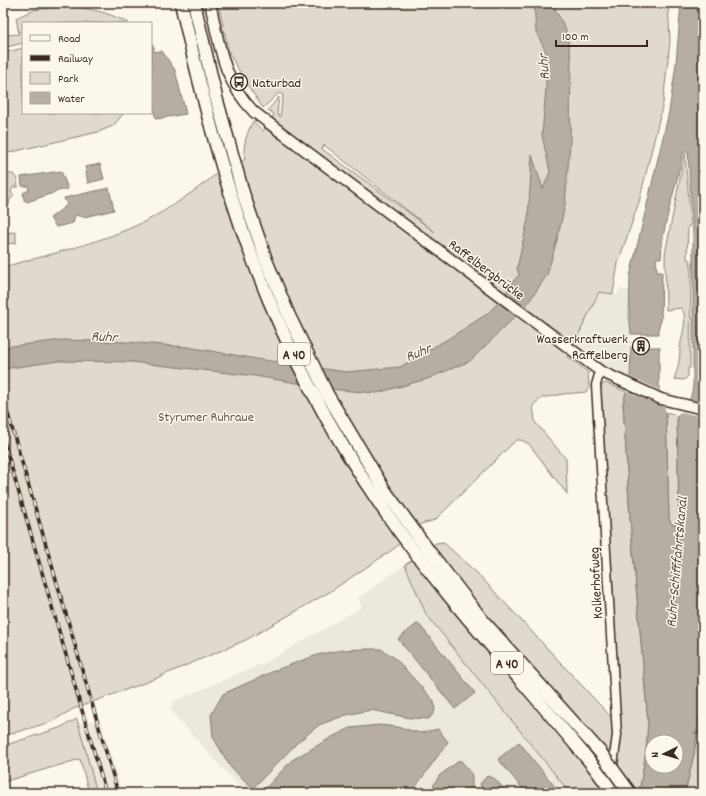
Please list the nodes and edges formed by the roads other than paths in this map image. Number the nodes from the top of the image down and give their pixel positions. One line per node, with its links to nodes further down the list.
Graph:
1 (181, 3): 6 (highway, A 40)
2 (194, 3): 6 (highway, A 40)
3 (210, 3): 4 (main road, Raffelbergbrücke)
4 (600, 371): 5 (main road, Raffelbergbrücke); 7 (street, Kolkerhofweg)
5 (703, 410)
6 (424, 554): 8 (highway, A 40, bridge); 9 (highway, A 40, bridge)
7 (606, 793)
8 (613, 793)
9 (630, 793)

